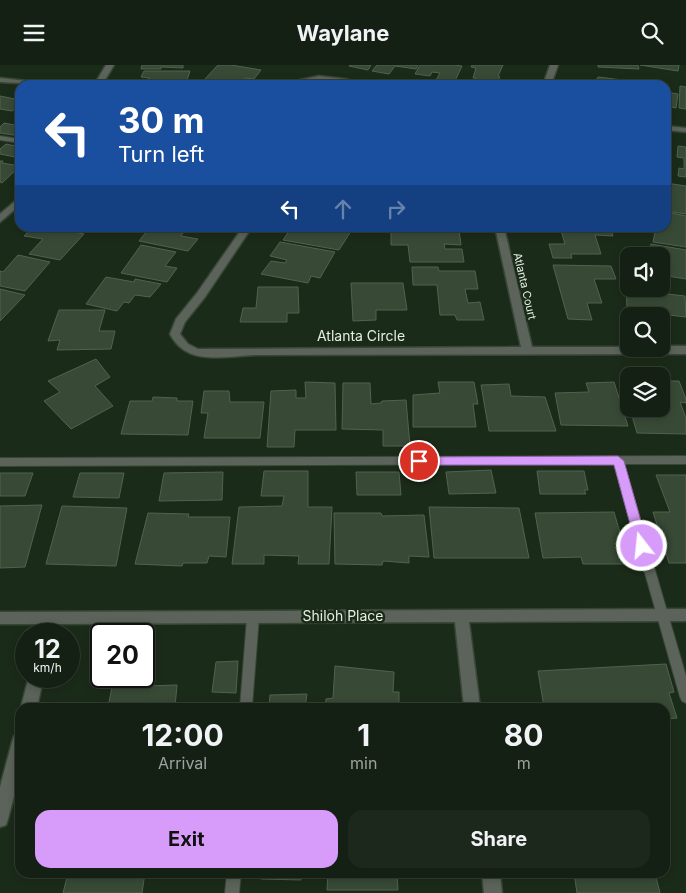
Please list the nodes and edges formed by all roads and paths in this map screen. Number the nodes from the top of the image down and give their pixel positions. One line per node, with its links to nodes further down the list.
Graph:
1 (110, 65): 3 (street)
2 (554, 65): 6 (street)
3 (101, 80)
4 (309, 80): 5 (street)
5 (333, 80)
6 (549, 80)
7 (0, 81): 8 (street)
8 (15, 82)
9 (671, 128): 10 (street)
10 (686, 130)
11 (0, 138): 12 (lane)
12 (15, 140)
13 (15, 205): 15 (street)
14 (0, 208): 15 (street)
15 (10, 210): 16 (street)
16 (0, 219)
17 (245, 232): 19 (street, Atlanta Circle)
18 (500, 232): 19 (street, Atlanta Court)
19 (527, 350): 20 (street, Atlanta Circle)
20 (686, 350)
21 (618, 461): 22 (lane); 23 (lane); 24 (lane)
22 (686, 461)
23 (0, 462)
24 (661, 615): 25 (street, Shiloh Place); 26 (street, Shiloh Place); 32 (lane)
25 (686, 615)
26 (461, 616): 27 (street, Shiloh Place); 35 (street)
27 (253, 617): 29 (street, Shiloh Place); 34 (lane)
28 (0, 618): 29 (street, Shiloh Place)
29 (52, 618): 30 (street)
30 (51, 623)
31 (34, 688): 33 (street)
32 (686, 697)
33 (30, 703)
34 (246, 703)
35 (472, 703)
36 (15, 761): 37 (street)
37 (0, 819)
38 (234, 878): 40 (lane)
39 (492, 878): 41 (street)
40 (232, 893)
41 (493, 893)

